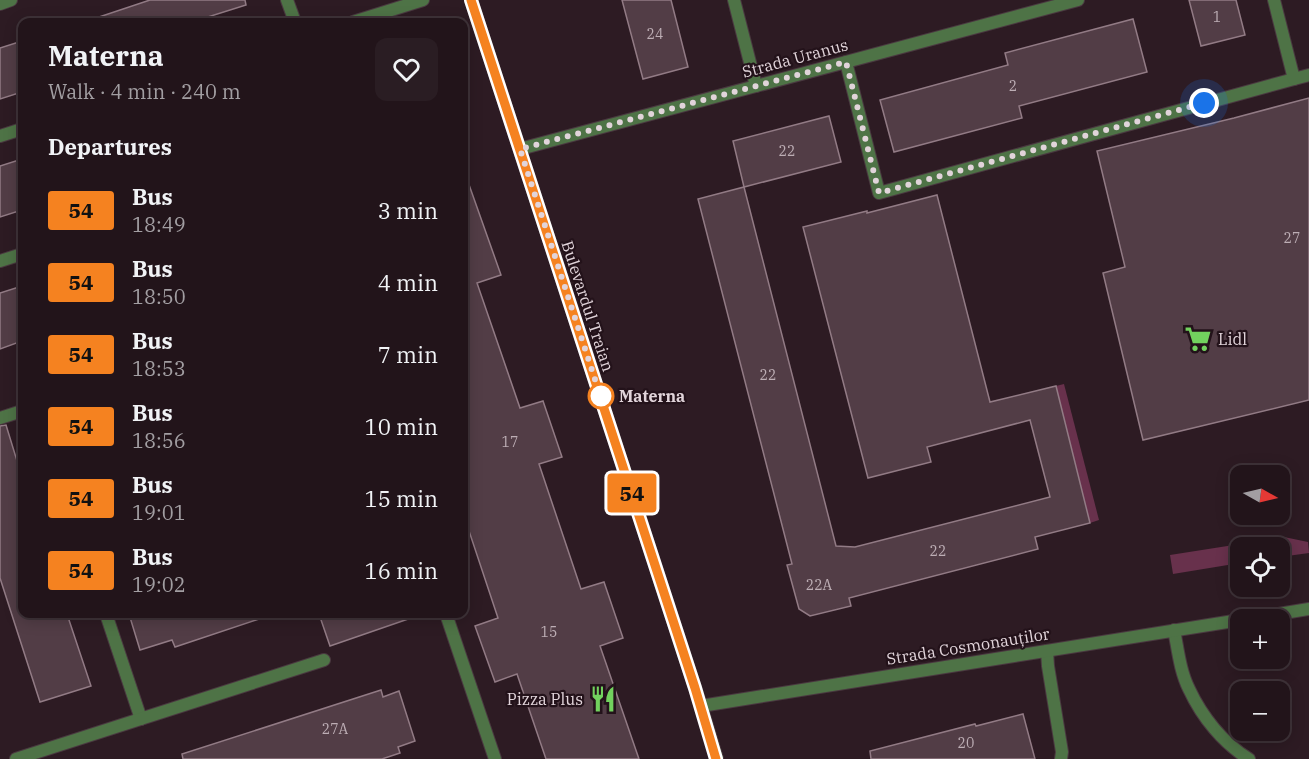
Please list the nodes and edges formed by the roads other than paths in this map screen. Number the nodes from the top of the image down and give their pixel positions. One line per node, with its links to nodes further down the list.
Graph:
1 (11, 0): 8 (street)
2 (287, 0): 9 (street)
3 (423, 0): 10 (street)
4 (471, 0): 17 (street, Bulevardul Traian)
5 (734, 0): 14 (street)
6 (1078, 0): 11 (street, Strada Uranus)
7 (1274, 0): 13 (street)
8 (0, 4)
9 (294, 18)
10 (366, 18)
11 (846, 62): 13 (street); 14 (street, Strada Uranus)
12 (1309, 75): 13 (street)
13 (1294, 79)
14 (756, 86): 17 (street, Strada Uranus)
15 (18, 130): 16 (street)
16 (0, 136)
17 (520, 149): 30 (street, Bulevardul Traian)
18 (18, 255): 19 (street)
19 (0, 261)
20 (18, 412): 21 (street)
21 (0, 418)
22 (1309, 609): 23 (street, Strada Cosmonauților)
23 (1290, 612)
24 (107, 618): 31 (street)
25 (447, 618): 33 (street)
26 (1230, 622): 27 (street, Strada Cosmonauților)
27 (1174, 630): 28 (street, Strada Cosmonauților); 36 (street)
28 (1047, 651): 30 (street, Strada Cosmonauților); 35 (street)
29 (324, 660): 31 (street)
30 (700, 706): 34 (street, Bulevardul Traian)
31 (141, 719): 32 (street)
32 (16, 759)
33 (495, 759)
34 (717, 759)
35 (1061, 759)
36 (1249, 759)

